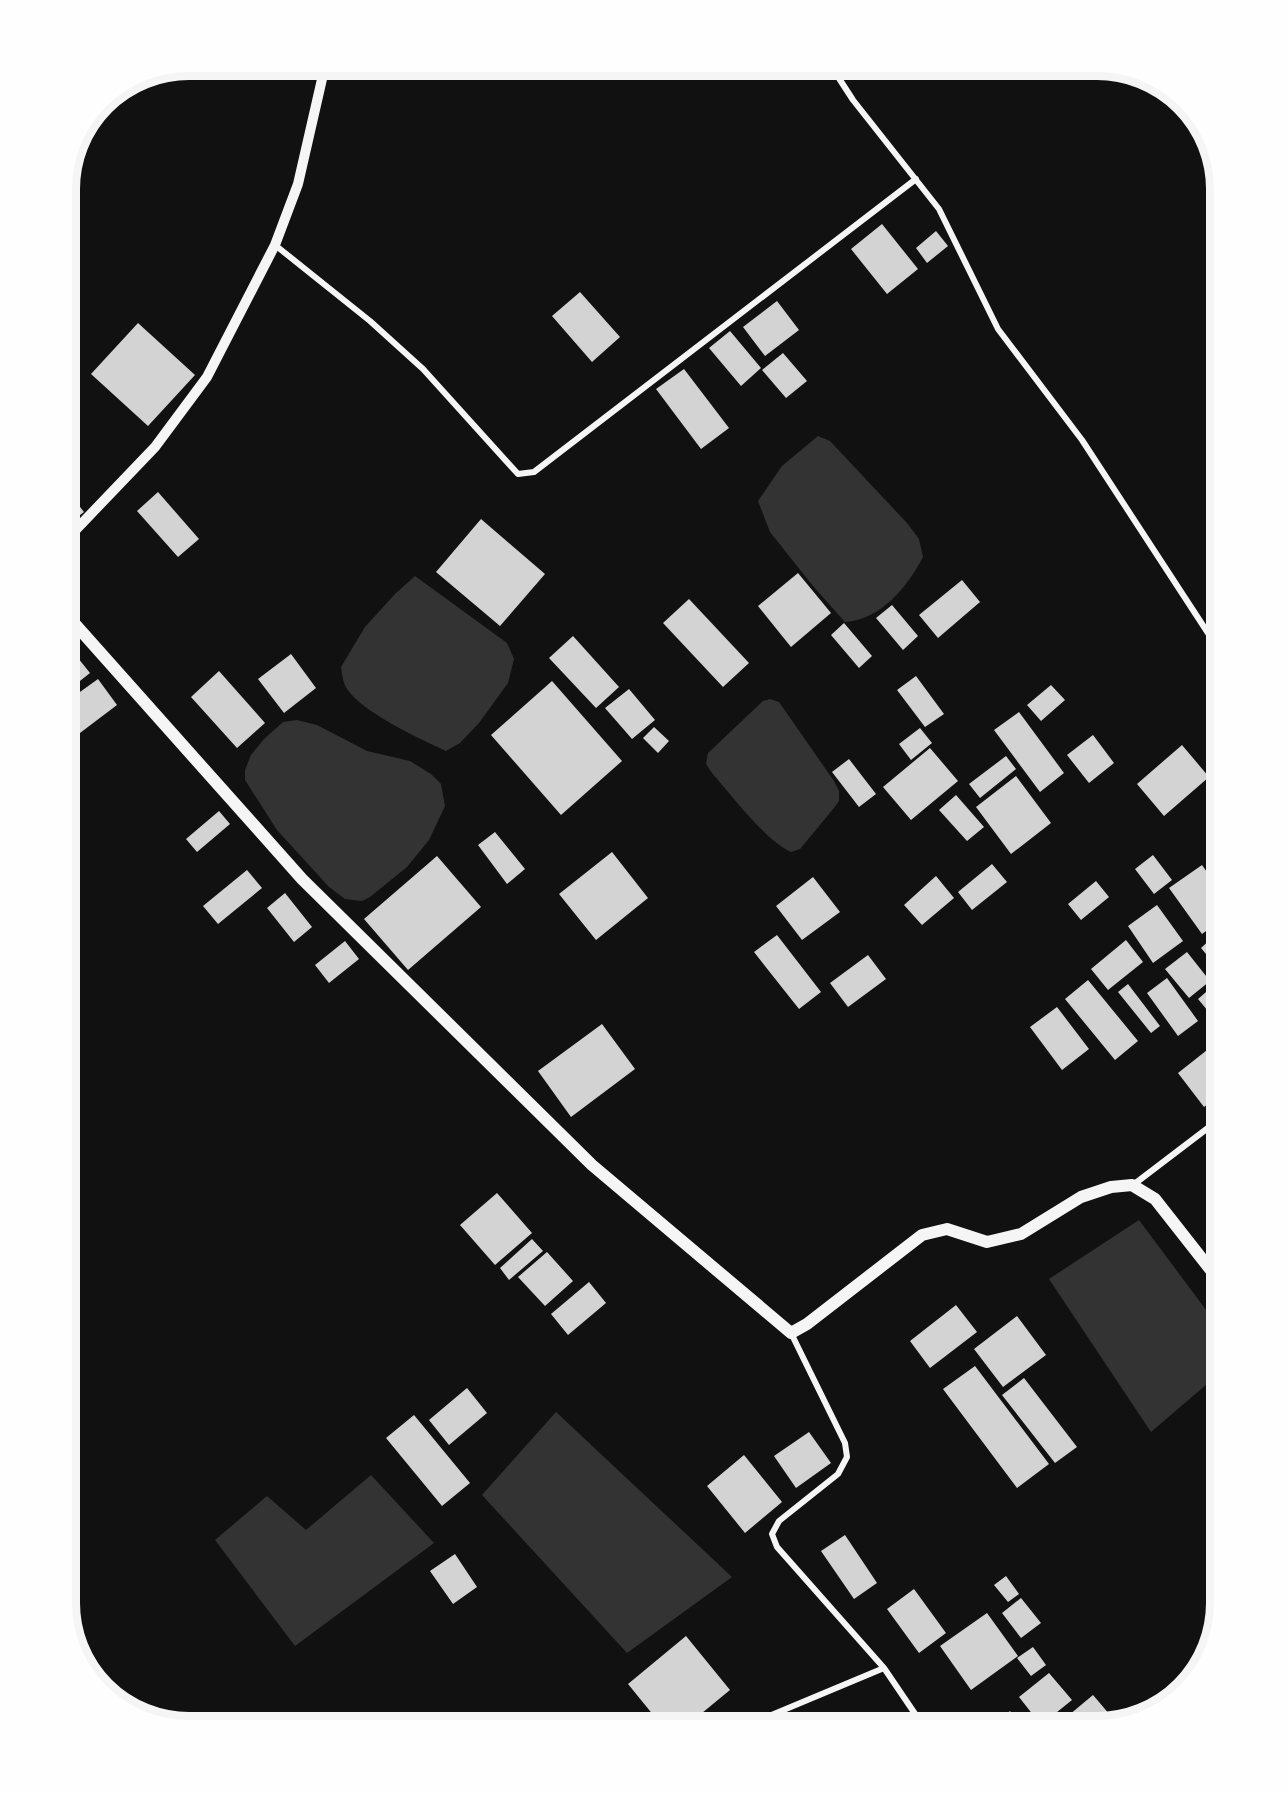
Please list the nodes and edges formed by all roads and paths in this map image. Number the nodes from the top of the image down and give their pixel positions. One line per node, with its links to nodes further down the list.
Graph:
1 (322, 77): 4 (street)
2 (838, 77): 3 (street)
3 (916, 179): 4 (street); 7 (street)
4 (275, 245): 5 (street)
5 (77, 529)
6 (77, 626): 11 (main road)
7 (1210, 636)
8 (1210, 1126): 9 (street)
9 (1132, 1185): 10 (main road); 11 (main road)
10 (1210, 1269)
11 (791, 1333): 12 (street)
12 (884, 1668): 13 (street); 14 (street)
13 (769, 1716)
14 (917, 1716)

